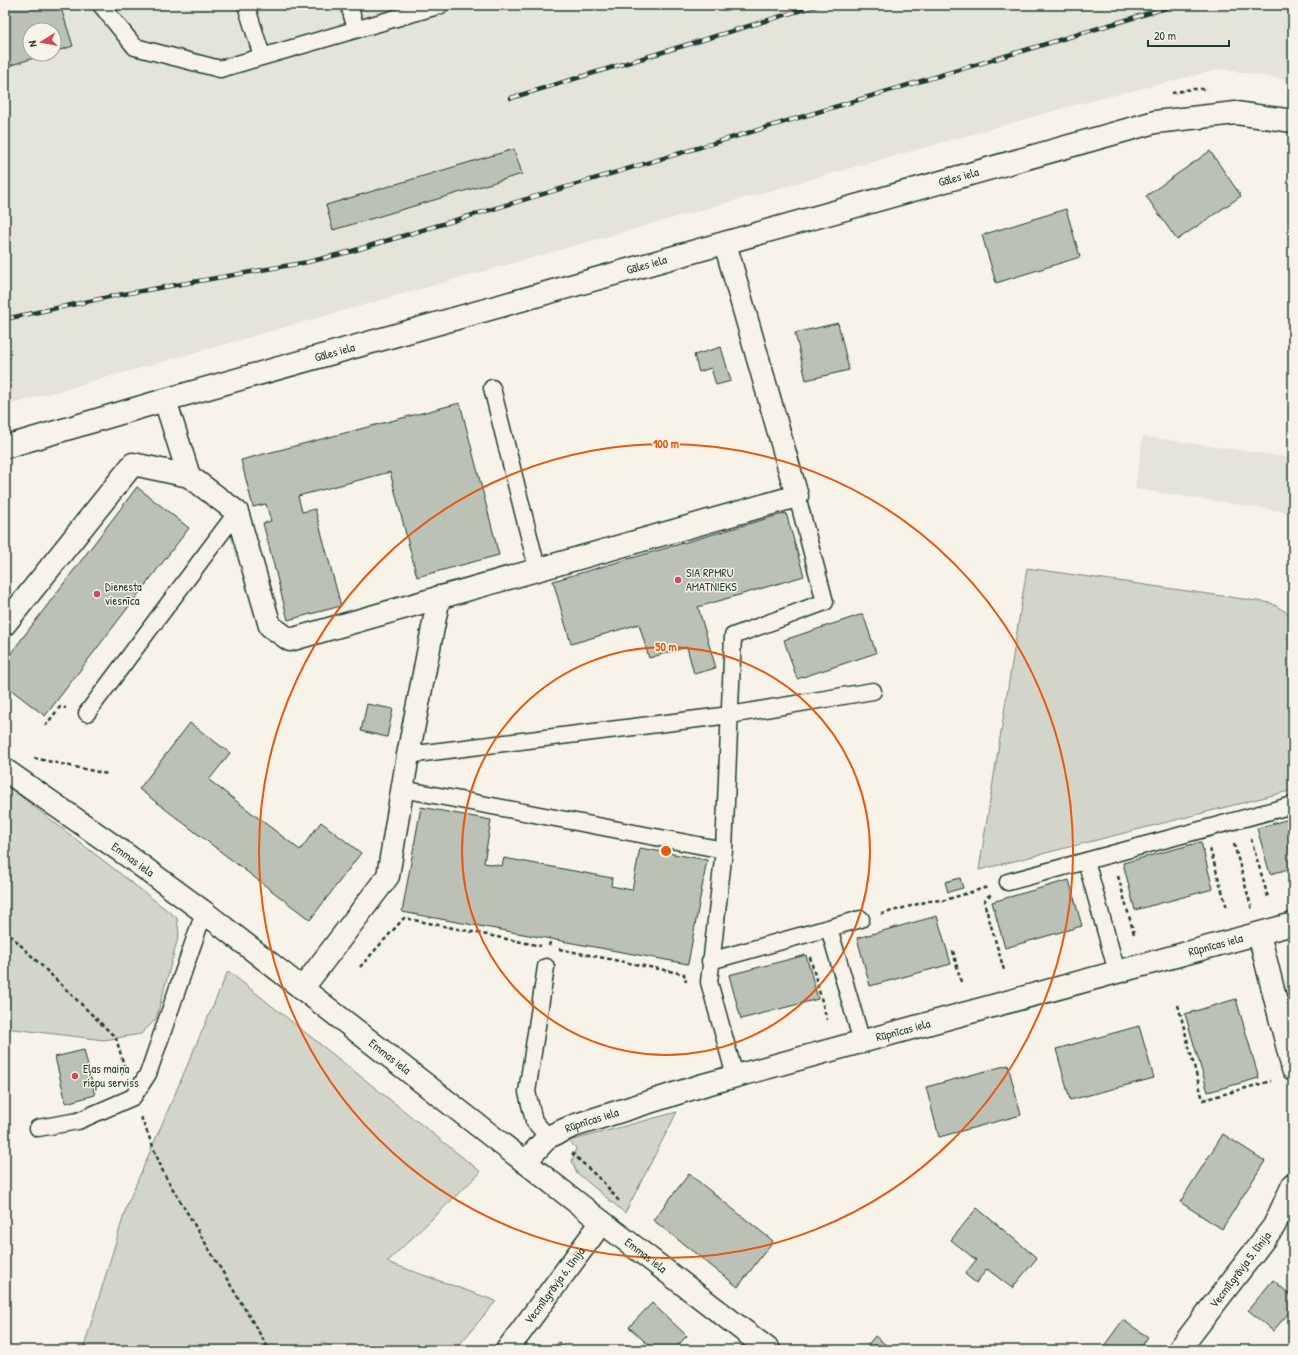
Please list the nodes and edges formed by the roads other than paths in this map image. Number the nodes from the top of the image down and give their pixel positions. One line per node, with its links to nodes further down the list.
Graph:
1 (101, 5): 6 (lane)
2 (246, 5): 6 (lane)
3 (349, 5): 5 (lane)
4 (441, 5): 5 (lane)
5 (356, 29): 6 (lane)
6 (262, 56)
7 (1293, 122): 8 (street, Gāles iela)
8 (725, 243): 10 (street, Gāles iela); 13 (street)
9 (492, 388): 15 (lane)
10 (165, 400): 11 (street, Gāles iela); 12 (street)
11 (5, 448)
12 (189, 476): 14 (street); 17 (street)
13 (797, 496): 15 (street); 20 (lane)
14 (238, 512): 16 (street); 19 (lane)
15 (537, 568): 16 (street)
16 (439, 597): 21 (street)
17 (5, 624)
18 (873, 691): 20 (lane)
19 (87, 713)
20 (730, 715): 21 (lane); 25 (lane)
21 (408, 755): 23 (street)
22 (5, 770): 28 (street, Emmas iela)
23 (402, 789): 25 (lane); 36 (street)
24 (1293, 805): 26 (lane)
25 (724, 850): 33 (lane)
26 (1086, 861): 27 (lane); 35 (lane)
27 (1008, 882)
28 (204, 912): 36 (street, Emmas iela); 40 (lane)
29 (861, 919): 31 (lane)
30 (1293, 924): 32 (street, Rūpnīcas iela)
31 (829, 928): 33 (lane); 37 (lane)
32 (1259, 934): 35 (street, Rūpnīcas iela); 38 (street)
33 (710, 961): 39 (lane)
34 (546, 967): 41 (lane)
35 (1117, 972): 37 (street, Rūpnīcas iela)
36 (302, 989): 42 (street, Emmas iela)
37 (862, 1042): 39 (street, Rūpnīcas iela)
38 (1286, 1074)
39 (735, 1076): 41 (street, Rūpnīcas iela)
40 (38, 1128)
41 (548, 1137): 42 (street, Rūpnīcas iela)
42 (525, 1162): 44 (street, Emmas iela)
43 (1293, 1185): 47 (street, Vecmīlgrāvja 5. līnija)
44 (602, 1222): 45 (street, Vecmīlgrāvja 6. līnija); 46 (street, Emmas iela)
45 (507, 1350)
46 (769, 1350)
47 (1179, 1350)

